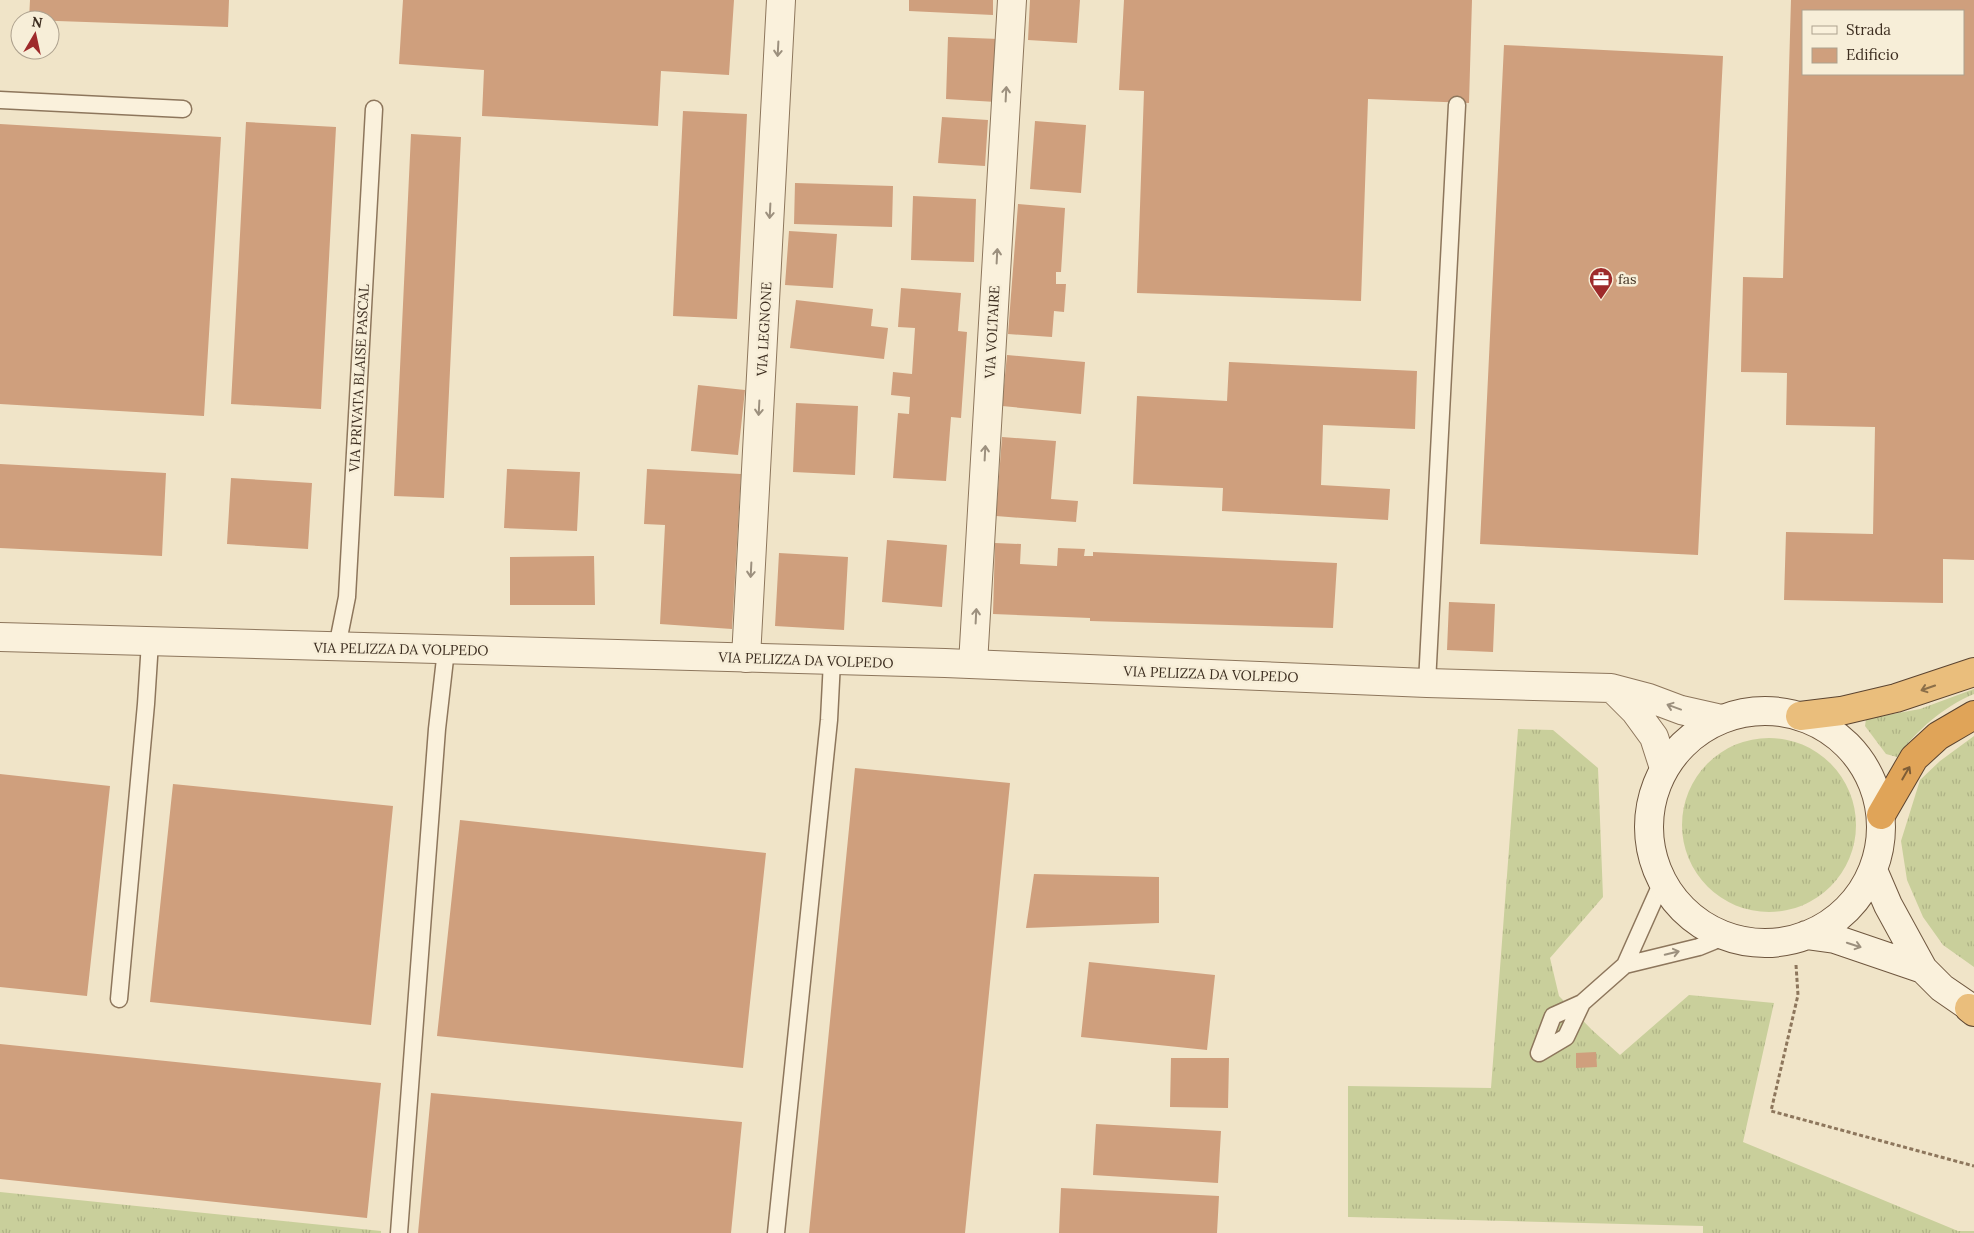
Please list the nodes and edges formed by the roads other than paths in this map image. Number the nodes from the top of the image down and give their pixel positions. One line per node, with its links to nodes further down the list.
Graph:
1 (781, 0): 11 (street, VIA LEGNONE, one-way to 11)
2 (1012, 0): 13 (street, VIA VOLTAIRE, one-way to 2)
3 (0, 100): 5 (lane)
4 (1457, 105): 15 (lane)
5 (183, 109)
6 (374, 109): 9 (lane, VIA PRIVATA BLAISE PASCAL)
7 (0, 638): 8 (street, VIA PELIZZA DA VOLPEDO)
8 (150, 642): 9 (street, VIA PELIZZA DA VOLPEDO); 28 (lane)
9 (337, 647): 10 (street, VIA PELIZZA DA VOLPEDO)
10 (446, 650): 11 (street, VIA PELIZZA DA VOLPEDO); 31 (lane)
11 (746, 658): 12 (street, VIA PELIZZA DA VOLPEDO)
12 (832, 661): 13 (street, VIA PELIZZA DA VOLPEDO); 32 (lane)
13 (973, 664): 15 (street, VIA PELIZZA DA VOLPEDO)
14 (1974, 672): 18 (highway, one-way to 18)
15 (1427, 683): 16 (street, VIA PELIZZA DA VOLPEDO)
16 (1612, 688): 19 (street, VIA PELIZZA DA VOLPEDO, one-way to 16); 20 (street)
17 (1974, 715): 21 (highway, one-way to 17)
18 (1800, 716): 19 (street); 21 (street)
19 (1721, 719): 20 (street)
20 (1664, 768): 23 (street)
21 (1881, 815): 22 (street)
22 (1873, 870): 25 (street); 27 (street)
23 (1662, 882): 24 (street); 26 (lane)
24 (1726, 936): 25 (street); 26 (lane, one-way to 24)
25 (1800, 937): 27 (street, one-way to 27)
26 (1625, 965): 29 (lane)
27 (1923, 969): 30 (street)
28 (119, 999)
29 (1582, 1002)
30 (1972, 1010)
31 (398, 1233)
32 (776, 1233)

